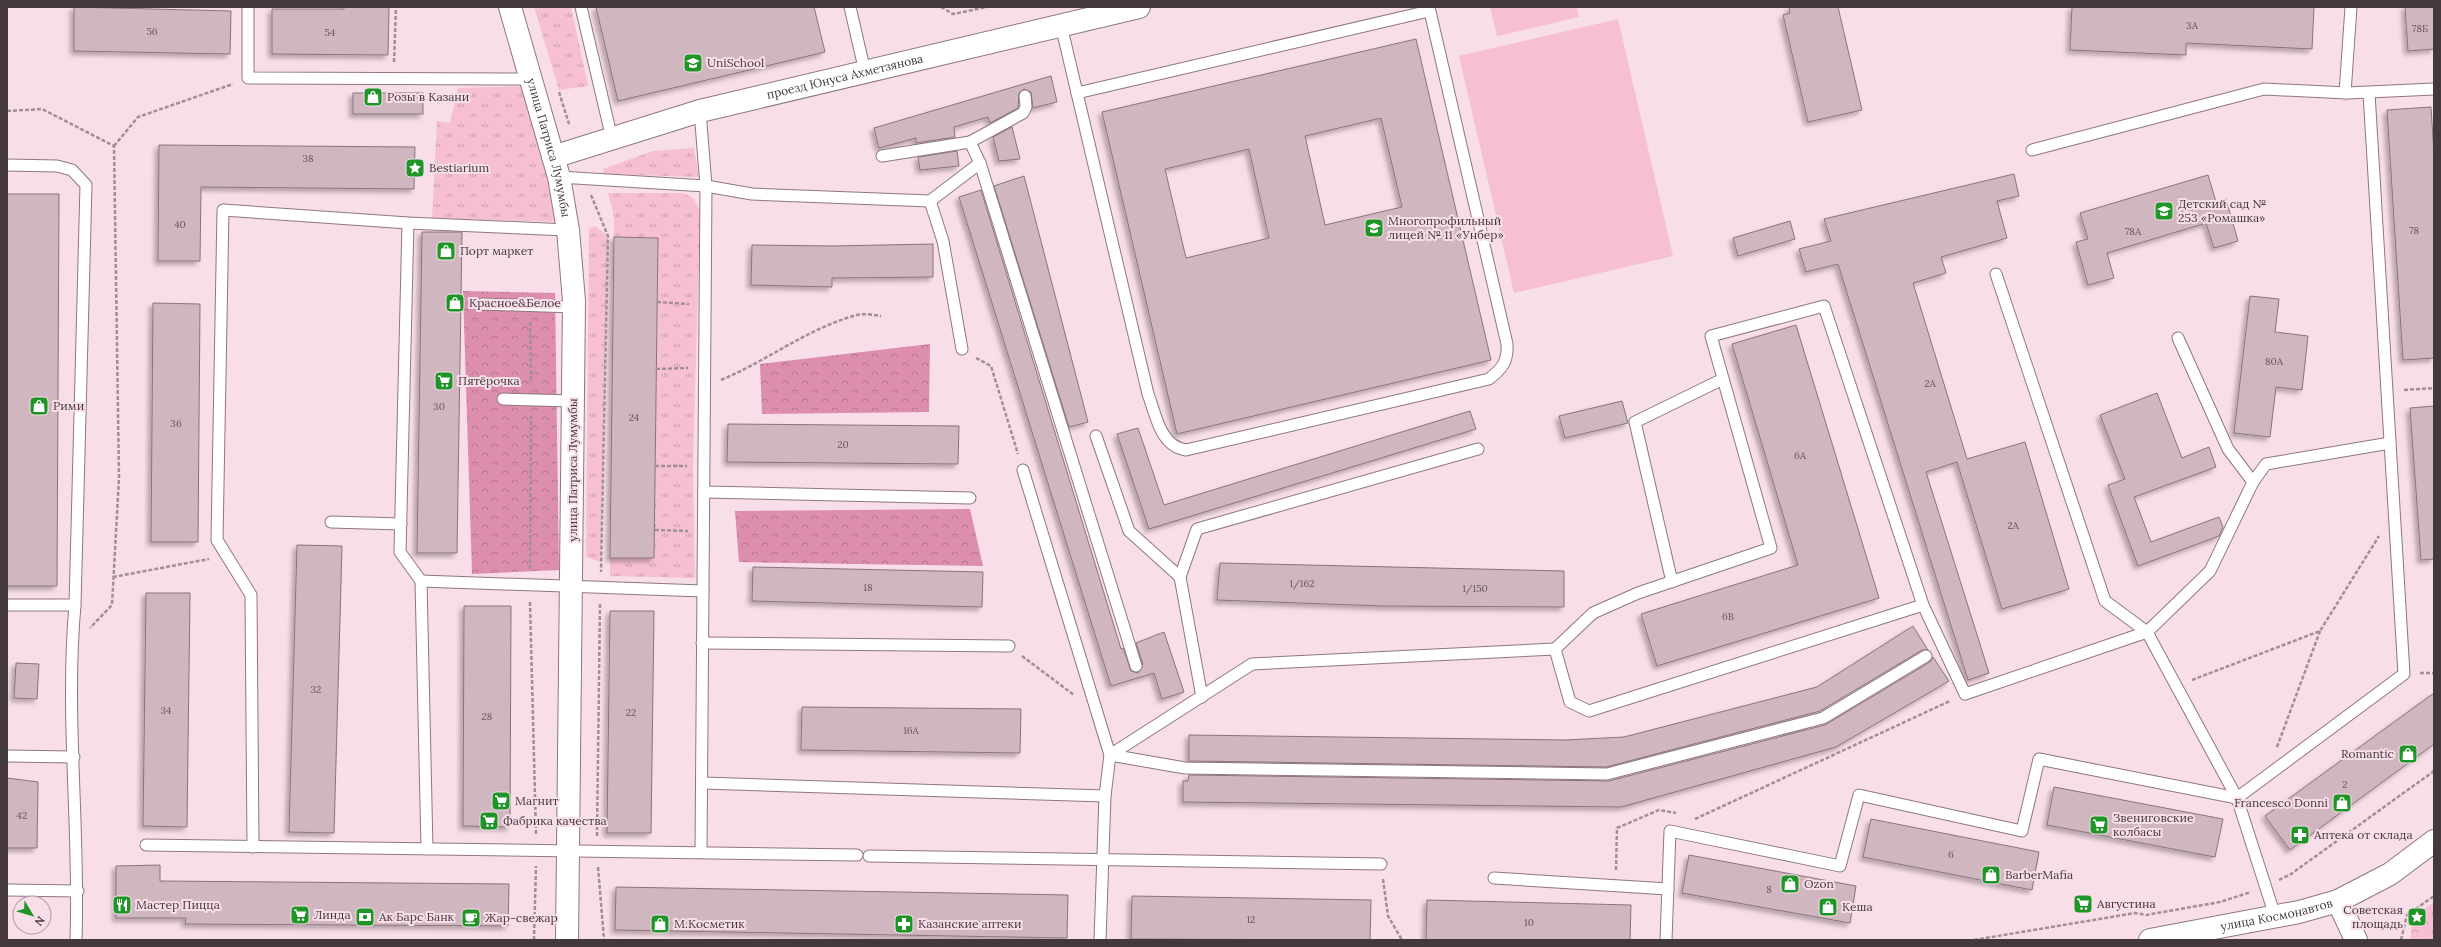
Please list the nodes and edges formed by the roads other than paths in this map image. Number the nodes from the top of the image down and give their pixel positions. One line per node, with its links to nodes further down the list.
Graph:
1 (248, 7): 11 (lane)
2 (510, 7): 11 (street, улица Патриса Лумумбы)
3 (581, 7): 18 (lane)
4 (850, 7): 10 (lane)
5 (1139, 7): 8 (street, проезд Юнуса Ахметзянова)
6 (2351, 7): 14 (lane)
7 (1429, 9): 13 (lane); 13 (lane)
8 (1097, 12): 9 (street, проезд Юнуса Ахметзянова)
9 (1061, 26): 10 (street, проезд Юнуса Ахметзянова); 13 (lane)
10 (865, 72): 17 (street, проезд Юнуса Ахметзянова)
11 (530, 79): 24 (street, улица Патриса Лумумбы)
12 (2434, 89): 15 (lane)
13 (1077, 93)
14 (2345, 93): 15 (lane); 20 (lane)
15 (2370, 93): 38 (lane)
16 (1024, 96): 19 (lane)
17 (700, 111): 18 (street, проезд Юнуса Ахметзянова); 25 (lane)
18 (612, 139): 24 (street, проезд Юнуса Ахметзянова)
19 (970, 142): 21 (lane); 22 (lane)
20 (2032, 150)
21 (882, 156)
22 (980, 163): 26 (lane); 59 (lane)
23 (7, 165): 52 (lane)
24 (556, 167): 25 (lane); 28 (street, улица Патриса Лумумбы)
25 (706, 186): 26 (lane); 42 (lane)
26 (930, 201): 33 (lane)
27 (408, 222): 28 (lane); 45 (lane); 69 (lane)
28 (568, 230): 31 (street, улица Патриса Лумумбы)
29 (1996, 274): 54 (lane)
30 (482, 304): 31 (lane)
31 (574, 307): 36 (street, улица Патриса Лумумбы)
32 (2178, 338): 41 (lane)
33 (962, 349)
34 (1723, 379): 48 (lane); 48 (lane); 53 (lane)
35 (504, 399): 36 (lane)
36 (573, 401): 49 (street, улица Патриса Лумумбы)
37 (1096, 436): 46 (lane)
38 (2390, 443): 41 (lane); 66 (lane)
39 (1478, 448): 46 (lane)
40 (1023, 470): 62 (lane)
41 (2253, 482): 54 (lane)
42 (704, 492): 43 (lane); 50 (lane)
43 (970, 498)
44 (331, 522): 45 (lane)
45 (401, 524): 47 (lane)
46 (1180, 577): 60 (lane)
47 (421, 581): 49 (lane); 70 (lane)
48 (1672, 582): 57 (lane)
49 (572, 586): 50 (lane); 71 (street, улица Патриса Лумумбы)
50 (703, 591): 55 (lane)
51 (7, 605): 52 (lane)
52 (75, 605): 63 (lane)
53 (1922, 605): 54 (lane); 57 (lane)
54 (2147, 632): 66 (lane)
55 (702, 643): 56 (lane); 64 (lane)
56 (1009, 646)
57 (1555, 649): 60 (lane)
58 (1926, 656): 62 (lane)
59 (1136, 666)
60 (1202, 697): 62 (lane)
61 (7, 756): 63 (lane)
62 (1110, 756): 65 (lane)
63 (74, 757): 80 (lane)
64 (702, 783): 65 (lane); 72 (lane)
65 (1105, 796): 75 (lane)
66 (2237, 798): 78 (lane); 82 (lane)
67 (2434, 841): 81 (street, улица Космонавтов)
68 (146, 845): 69 (lane)
69 (253, 847): 70 (lane)
70 (427, 850): 71 (lane)
71 (570, 852): 72 (lane); 84 (street, улица Патриса Лумумбы)
72 (701, 852): 73 (lane)
73 (857, 855)
74 (869, 856): 75 (lane)
75 (1104, 861): 76 (lane); 85 (lane)
76 (1381, 864)
77 (1494, 878): 78 (lane)
78 (1668, 889): 86 (lane)
79 (7, 890): 80 (lane)
80 (78, 891): 83 (lane)
81 (2338, 901): 82 (street, улица Космонавтов); 88 (street)
82 (2275, 916): 87 (street, улица Космонавтов)
83 (76, 940)
84 (568, 940)
85 (1100, 940)
86 (1666, 940)
87 (2150, 940)
88 (2356, 940)

